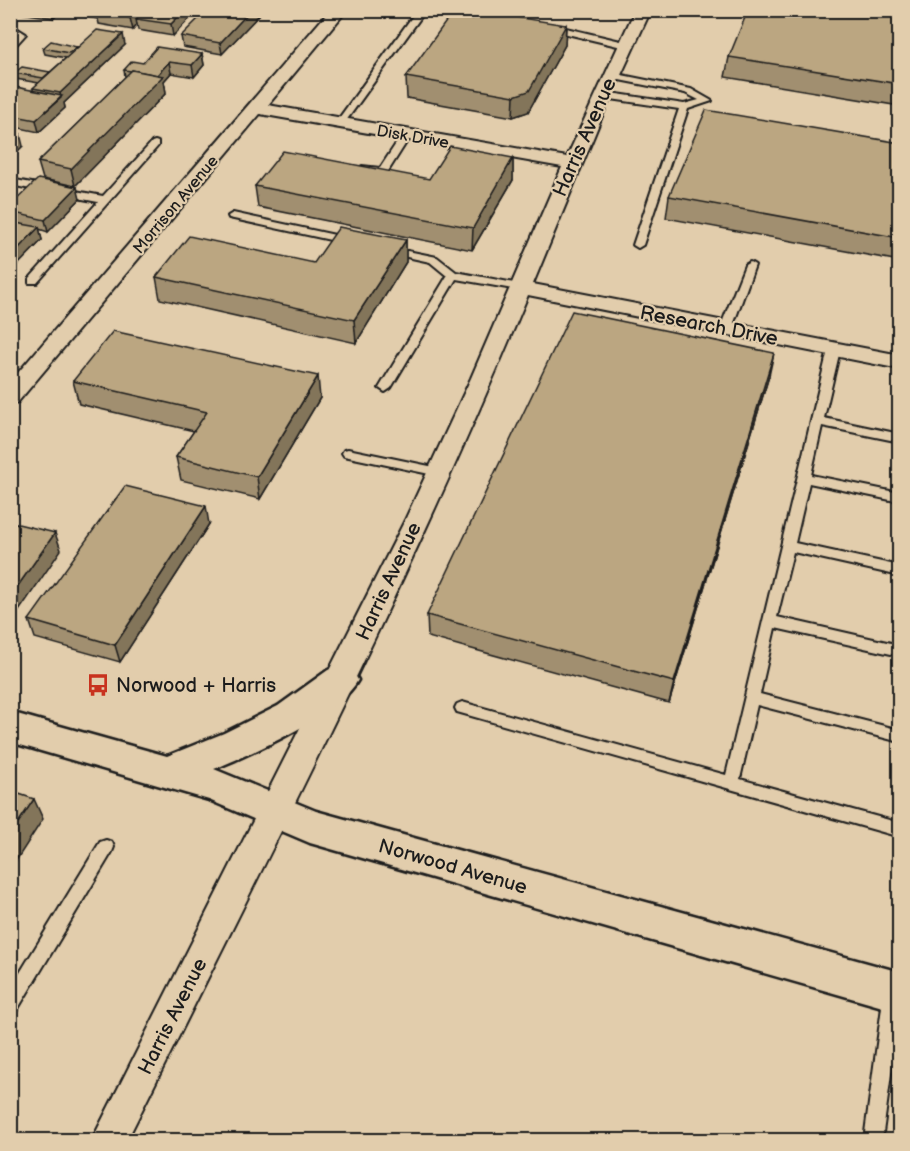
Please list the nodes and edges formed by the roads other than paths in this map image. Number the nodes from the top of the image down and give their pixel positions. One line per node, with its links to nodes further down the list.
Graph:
1 (422, 10): 11 (lane)
2 (437, 10): 5 (lane)
3 (643, 10): 7 (street, Harris Avenue)
4 (331, 12): 10 (street, Morrison Avenue)
5 (504, 21)
6 (537, 26): 7 (lane)
7 (626, 45): 8 (street, Harris Avenue)
8 (608, 85): 9 (lane); 9 (lane); 14 (street, Harris Avenue)
9 (684, 107): 20 (lane)
10 (256, 108): 11 (street, Disk Drive); 30 (street, Morrison Avenue)
11 (340, 123): 12 (street, Disk Drive)
12 (406, 135): 14 (street, Disk Drive); 15 (lane)
13 (155, 144): 17 (lane)
14 (571, 164): 25 (street, Harris Avenue)
15 (351, 166)
16 (10, 182): 17 (lane)
17 (105, 200): 24 (lane)
18 (233, 216): 19 (lane)
19 (355, 243)
20 (638, 245)
21 (378, 247): 23 (lane)
22 (750, 265): 26 (lane)
23 (453, 275): 25 (lane); 29 (lane)
24 (33, 281)
25 (519, 287): 26 (street, Research Drive); 34 (street, Harris Avenue)
26 (726, 328): 27 (street, Research Drive)
27 (834, 350): 28 (street, Research Drive); 31 (lane)
28 (900, 362)
29 (385, 388)
30 (10, 397)
31 (818, 421): 32 (lane); 35 (lane)
32 (900, 438)
33 (348, 453): 34 (lane)
34 (439, 472): 41 (street, Harris Avenue)
35 (804, 478): 36 (lane); 37 (lane)
36 (900, 498)
37 (788, 546): 38 (lane); 39 (lane)
38 (900, 571)
39 (770, 621): 40 (lane); 42 (lane)
40 (900, 651)
41 (340, 680): 46 (main road); 48 (street, Harris Avenue)
42 (752, 698): 45 (lane); 47 (lane)
43 (462, 708): 47 (lane)
44 (10, 727): 46 (main road, Norwood Avenue)
45 (900, 736)
46 (168, 772): 48 (main road, Norwood Avenue)
47 (731, 784): 49 (lane)
48 (276, 809): 51 (main road, Norwood Avenue); 53 (street, Harris Avenue)
49 (900, 830)
50 (106, 848): 52 (lane)
51 (896, 991): 54 (lane)
52 (10, 1005)
53 (109, 1140)
54 (873, 1140)

